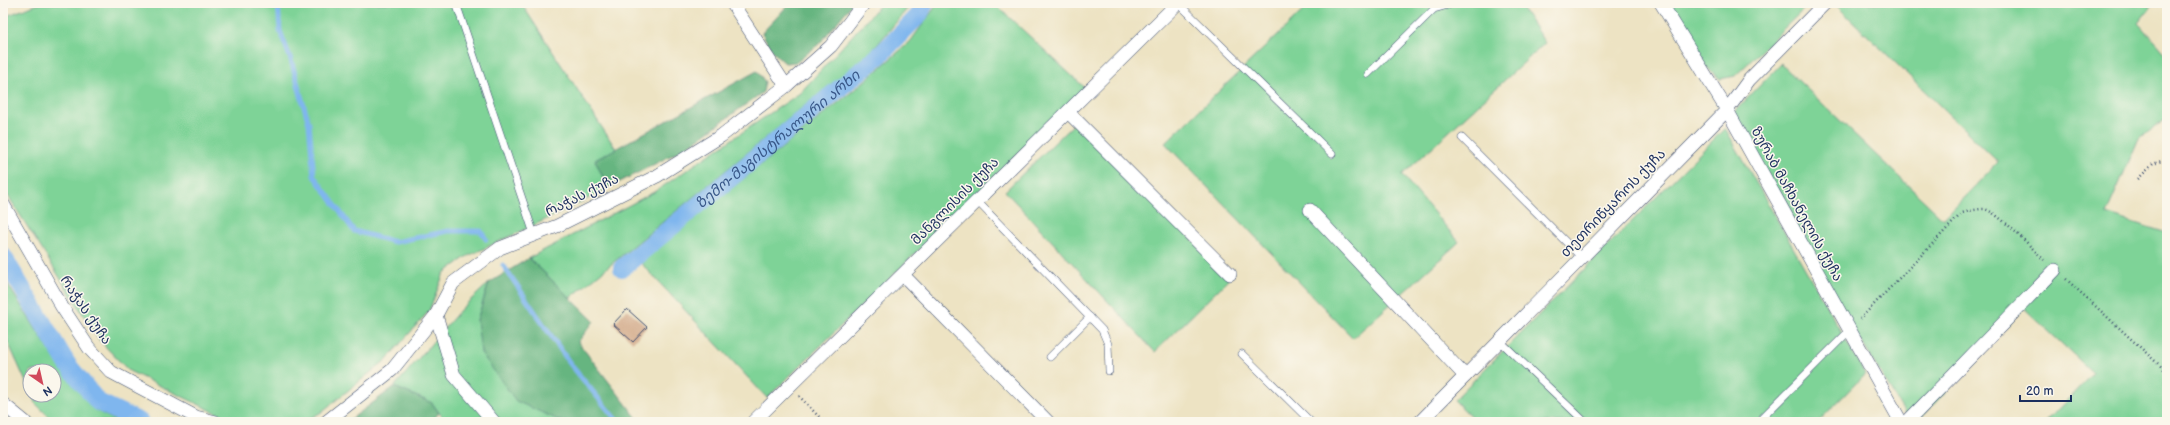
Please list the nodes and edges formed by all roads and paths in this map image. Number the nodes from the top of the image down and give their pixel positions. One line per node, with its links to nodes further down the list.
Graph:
1 (456, 3): 19 (lane)
2 (732, 3): 9 (street)
3 (864, 3): 9 (street, რაჭას ქუჩა)
4 (1178, 3): 11 (street, მანგლისის ქუჩა); 13 (lane)
5 (1455, 3): 8 (lane)
6 (1661, 3): 10 (street, ზურაბ მაჩხანელის ქუჩა)
7 (1825, 3): 10 (street, თეთრიწყაროს ქუჩა)
8 (1368, 74)
9 (786, 86): 19 (street, რაჭას ქუჩა)
10 (1727, 110): 20 (street, თეთრიწყაროს ქუჩა); 26 (street, ზურაბ მაჩხანელის ქუჩა)
11 (1068, 112): 16 (street, მანგლისის ქუჩა); 22 (street)
12 (1462, 138): 20 (lane)
13 (1332, 154)
14 (2167, 159): 15 (path)
15 (2138, 179)
16 (977, 201): 23 (street, მანგლისის ქუჩა); 25 (lane)
17 (3, 204): 36 (street, რაჭას ქუჩა)
18 (1310, 210): 32 (street)
19 (534, 234): 24 (street, რაჭას ქუჩა)
20 (1582, 258): 27 (street, თეთრიწყაროს ქუჩა)
21 (2055, 270): 26 (path); 31 (path); 47 (street)
22 (1230, 274)
23 (903, 275): 33 (street, მანგლისის ქუჩა); 41 (street)
24 (436, 315): 37 (street, რაჭას ქუჩა); 38 (street)
25 (1090, 318): 29 (lane); 30 (lane)
26 (1848, 331): 45 (lane); 46 (street, ზურაბ მაჩხანელის ქუჩა)
27 (1500, 341): 32 (street, თეთრიწყაროს ქუჩა); 44 (lane)
28 (1242, 354): 42 (lane)
29 (1050, 357)
30 (1109, 371)
31 (2167, 372)
32 (1465, 376): 43 (street, თეთრიწყაროს ქუჩა)
33 (790, 386): 39 (street, მანგლისის ქუჩა); 40 (path)
34 (3, 404): 35 (street)
35 (25, 422)
36 (216, 422)
37 (326, 422)
38 (494, 422)
39 (754, 422)
40 (824, 422)
41 (1048, 422)
42 (1311, 422)
43 (1420, 422)
44 (1585, 422)
45 (1758, 422)
46 (1901, 422)
47 (1907, 422)

